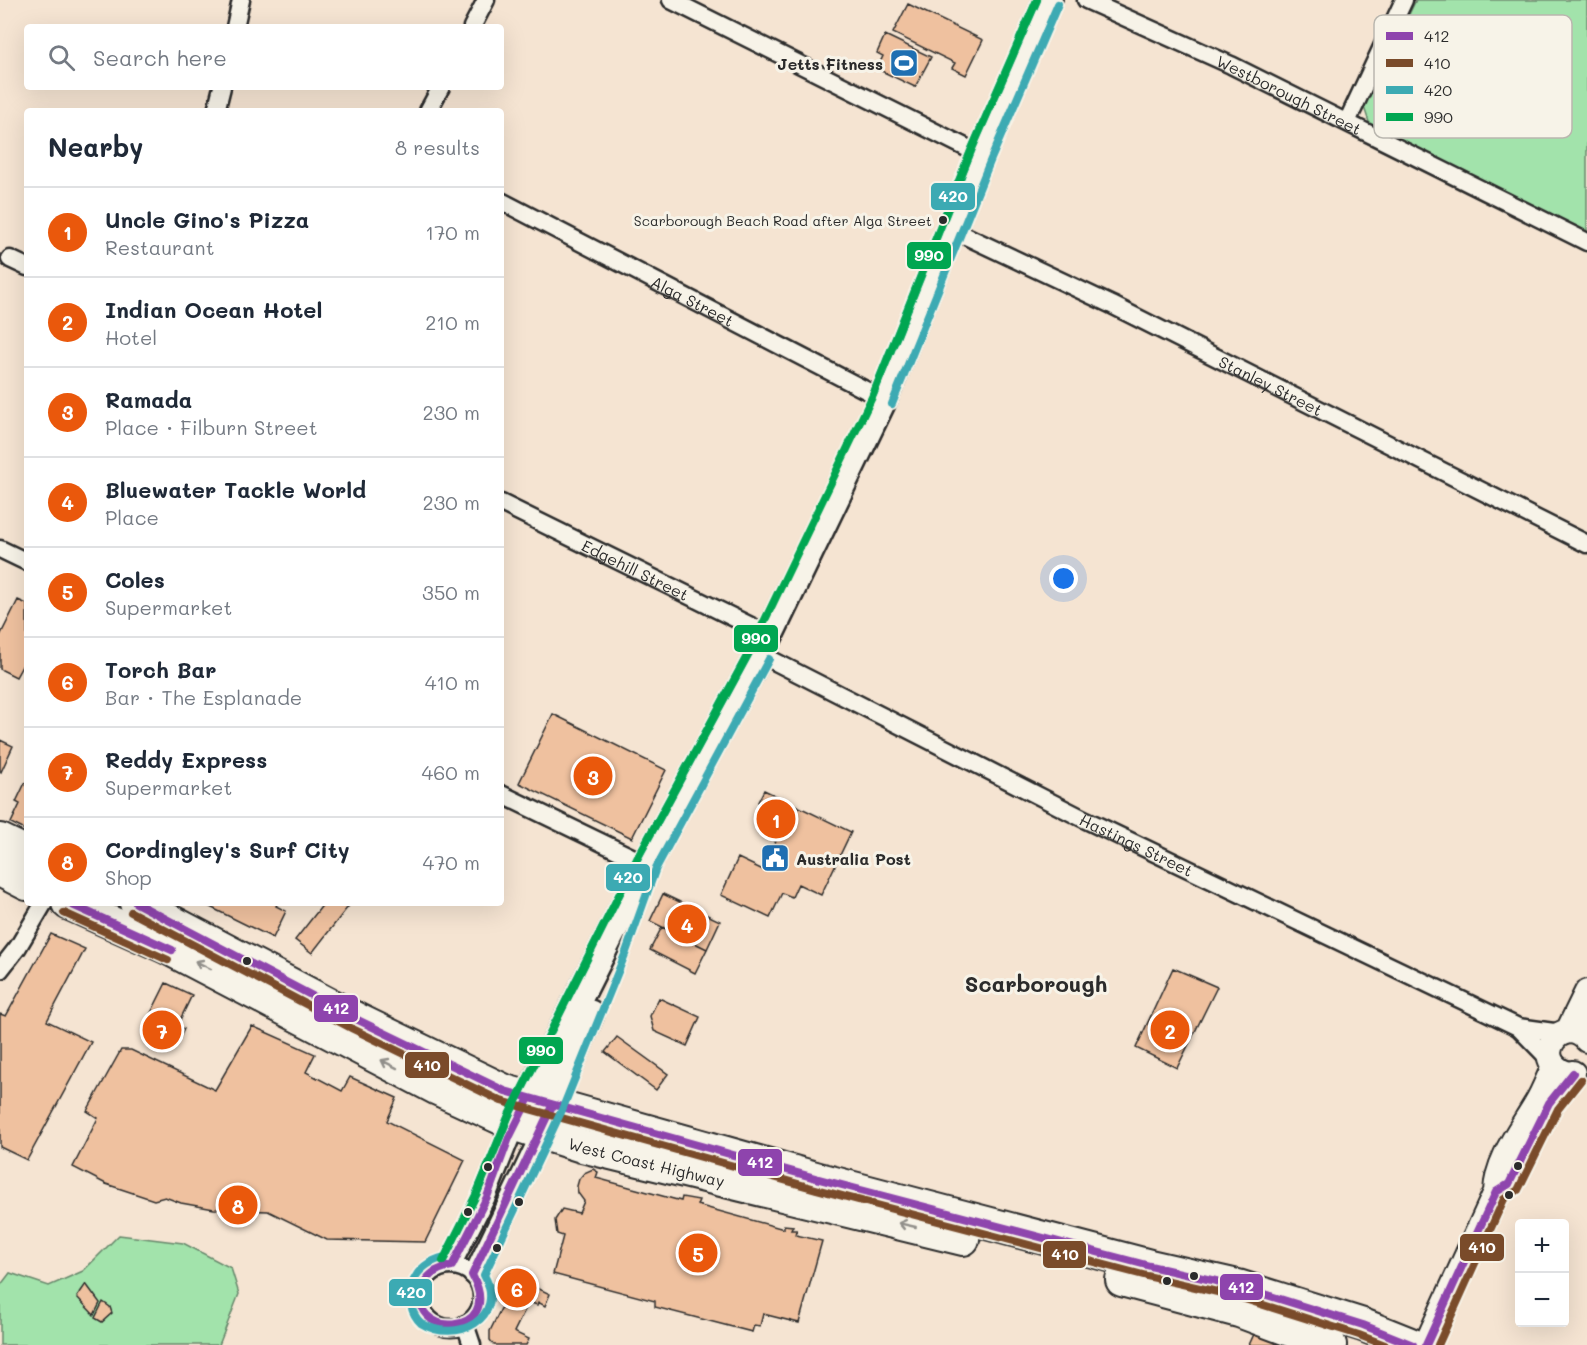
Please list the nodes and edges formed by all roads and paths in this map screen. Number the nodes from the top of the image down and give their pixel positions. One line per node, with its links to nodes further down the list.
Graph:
1 (241, 0): 8 (street)
2 (486, 0): 9 (street)
3 (671, 0): 18 (street)
4 (1048, 0): 18 (main road)
5 (1086, 0): 15 (street, Westborough Street)
6 (1404, 0): 7 (street)
7 (1397, 15)
8 (236, 24)
9 (474, 24)
10 (1374, 64): 15 (street)
11 (221, 90): 13 (street)
12 (439, 90): 14 (street)
13 (217, 108)
14 (430, 108)
15 (1347, 122): 16 (street, Westborough Street)
16 (1374, 136)
17 (1379, 138): 21 (street, Westborough Street)
18 (981, 155): 20 (main road)
19 (504, 203): 24 (street, Alga Street)
20 (951, 229): 24 (main road); 26 (street, Stanley Street)
21 (1587, 242)
22 (10, 259): 23 (street)
23 (24, 266)
24 (883, 399): 29 (main road)
25 (504, 504): 29 (street, Edgehill Street)
26 (1587, 544)
27 (0, 549): 28 (street)
28 (24, 561)
29 (765, 644): 33 (main road); 41 (street, Hastings Street)
30 (504, 795): 33 (street)
31 (0, 840): 32 (highway)
32 (24, 852)
33 (646, 864): 44 (main road)
34 (0, 870): 35 (highway)
35 (24, 882)
36 (42, 906): 39 (street)
37 (75, 906): 44 (highway, West Coast Highway, one-way to 37)
38 (142, 906): 44 (highway, West Coast Highway)
39 (0, 970)
40 (1587, 992): 42 (street)
41 (1518, 1027): 42 (street, Hastings Street); 43 (street, Hastings Street)
42 (1572, 1035): 43 (street)
43 (1572, 1068): 51 (street)
44 (534, 1115): 45 (street); 46 (street); 49 (highway, West Coast Highway, one-way to 44); 50 (highway, West Coast Highway)
45 (452, 1266): 46 (street); 47 (street)
46 (472, 1275): 47 (street)
47 (465, 1324): 48 (street)
48 (472, 1345)
49 (1330, 1345)
50 (1413, 1345)
51 (1426, 1345)

